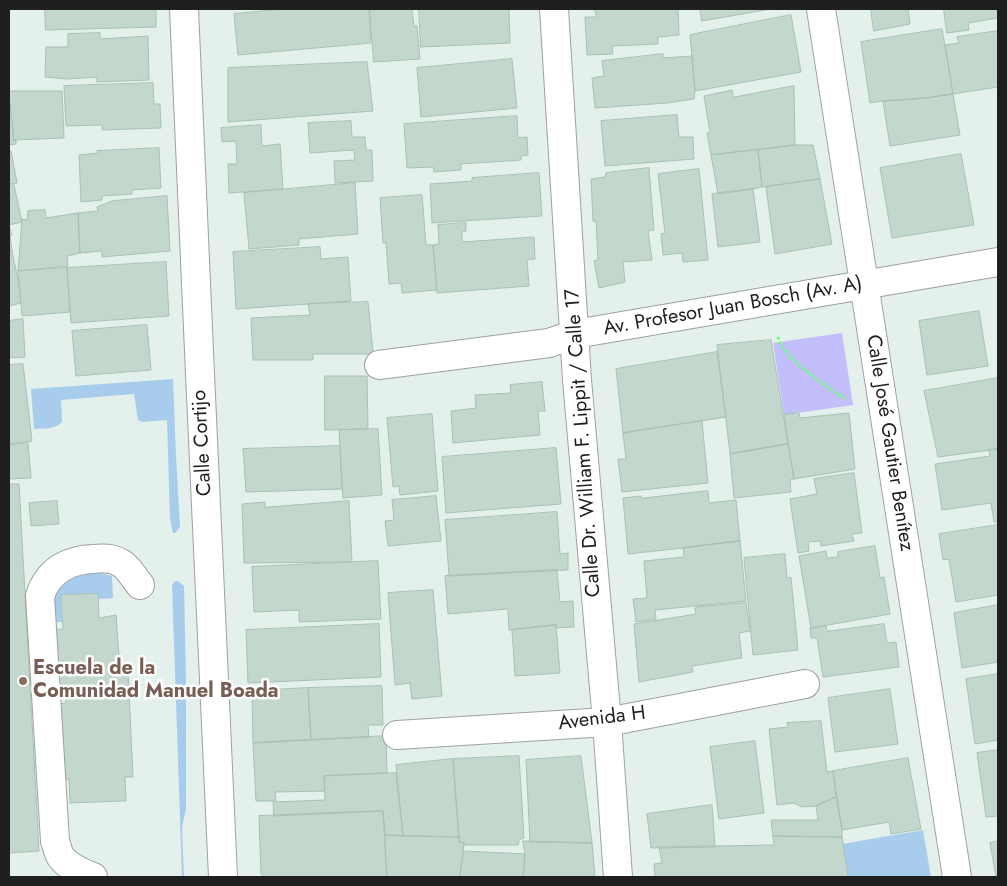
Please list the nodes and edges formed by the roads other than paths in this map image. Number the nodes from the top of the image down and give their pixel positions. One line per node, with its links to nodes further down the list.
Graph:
1 (184, 9): 13 (street, Calle Cortijo)
2 (554, 9): 6 (street, Calle Dr. William F. Lippit / Calle 17)
3 (821, 9): 5 (street, Calle José Gautier Benítez)
4 (998, 262): 5 (street, Av. Profesor Juan Bosch (Av. A))
5 (864, 284): 6 (street, Av. Profesor Juan Bosch (Av. A)); 15 (street, Calle José Gautier Benítez)
6 (575, 334): 7 (street, Av. Profesor Juan Bosch (Av. A)); 10 (street, Calle Dr. William F. Lippit / Calle 17)
7 (379, 365)
8 (131, 568): 12 (street)
9 (805, 684): 10 (street, Avenida H)
10 (607, 722): 11 (street, Avenida H); 14 (street, Calle Dr. William F. Lippit / Calle 17)
11 (397, 735)
12 (93, 877)
13 (223, 877)
14 (618, 877)
15 (957, 877)

